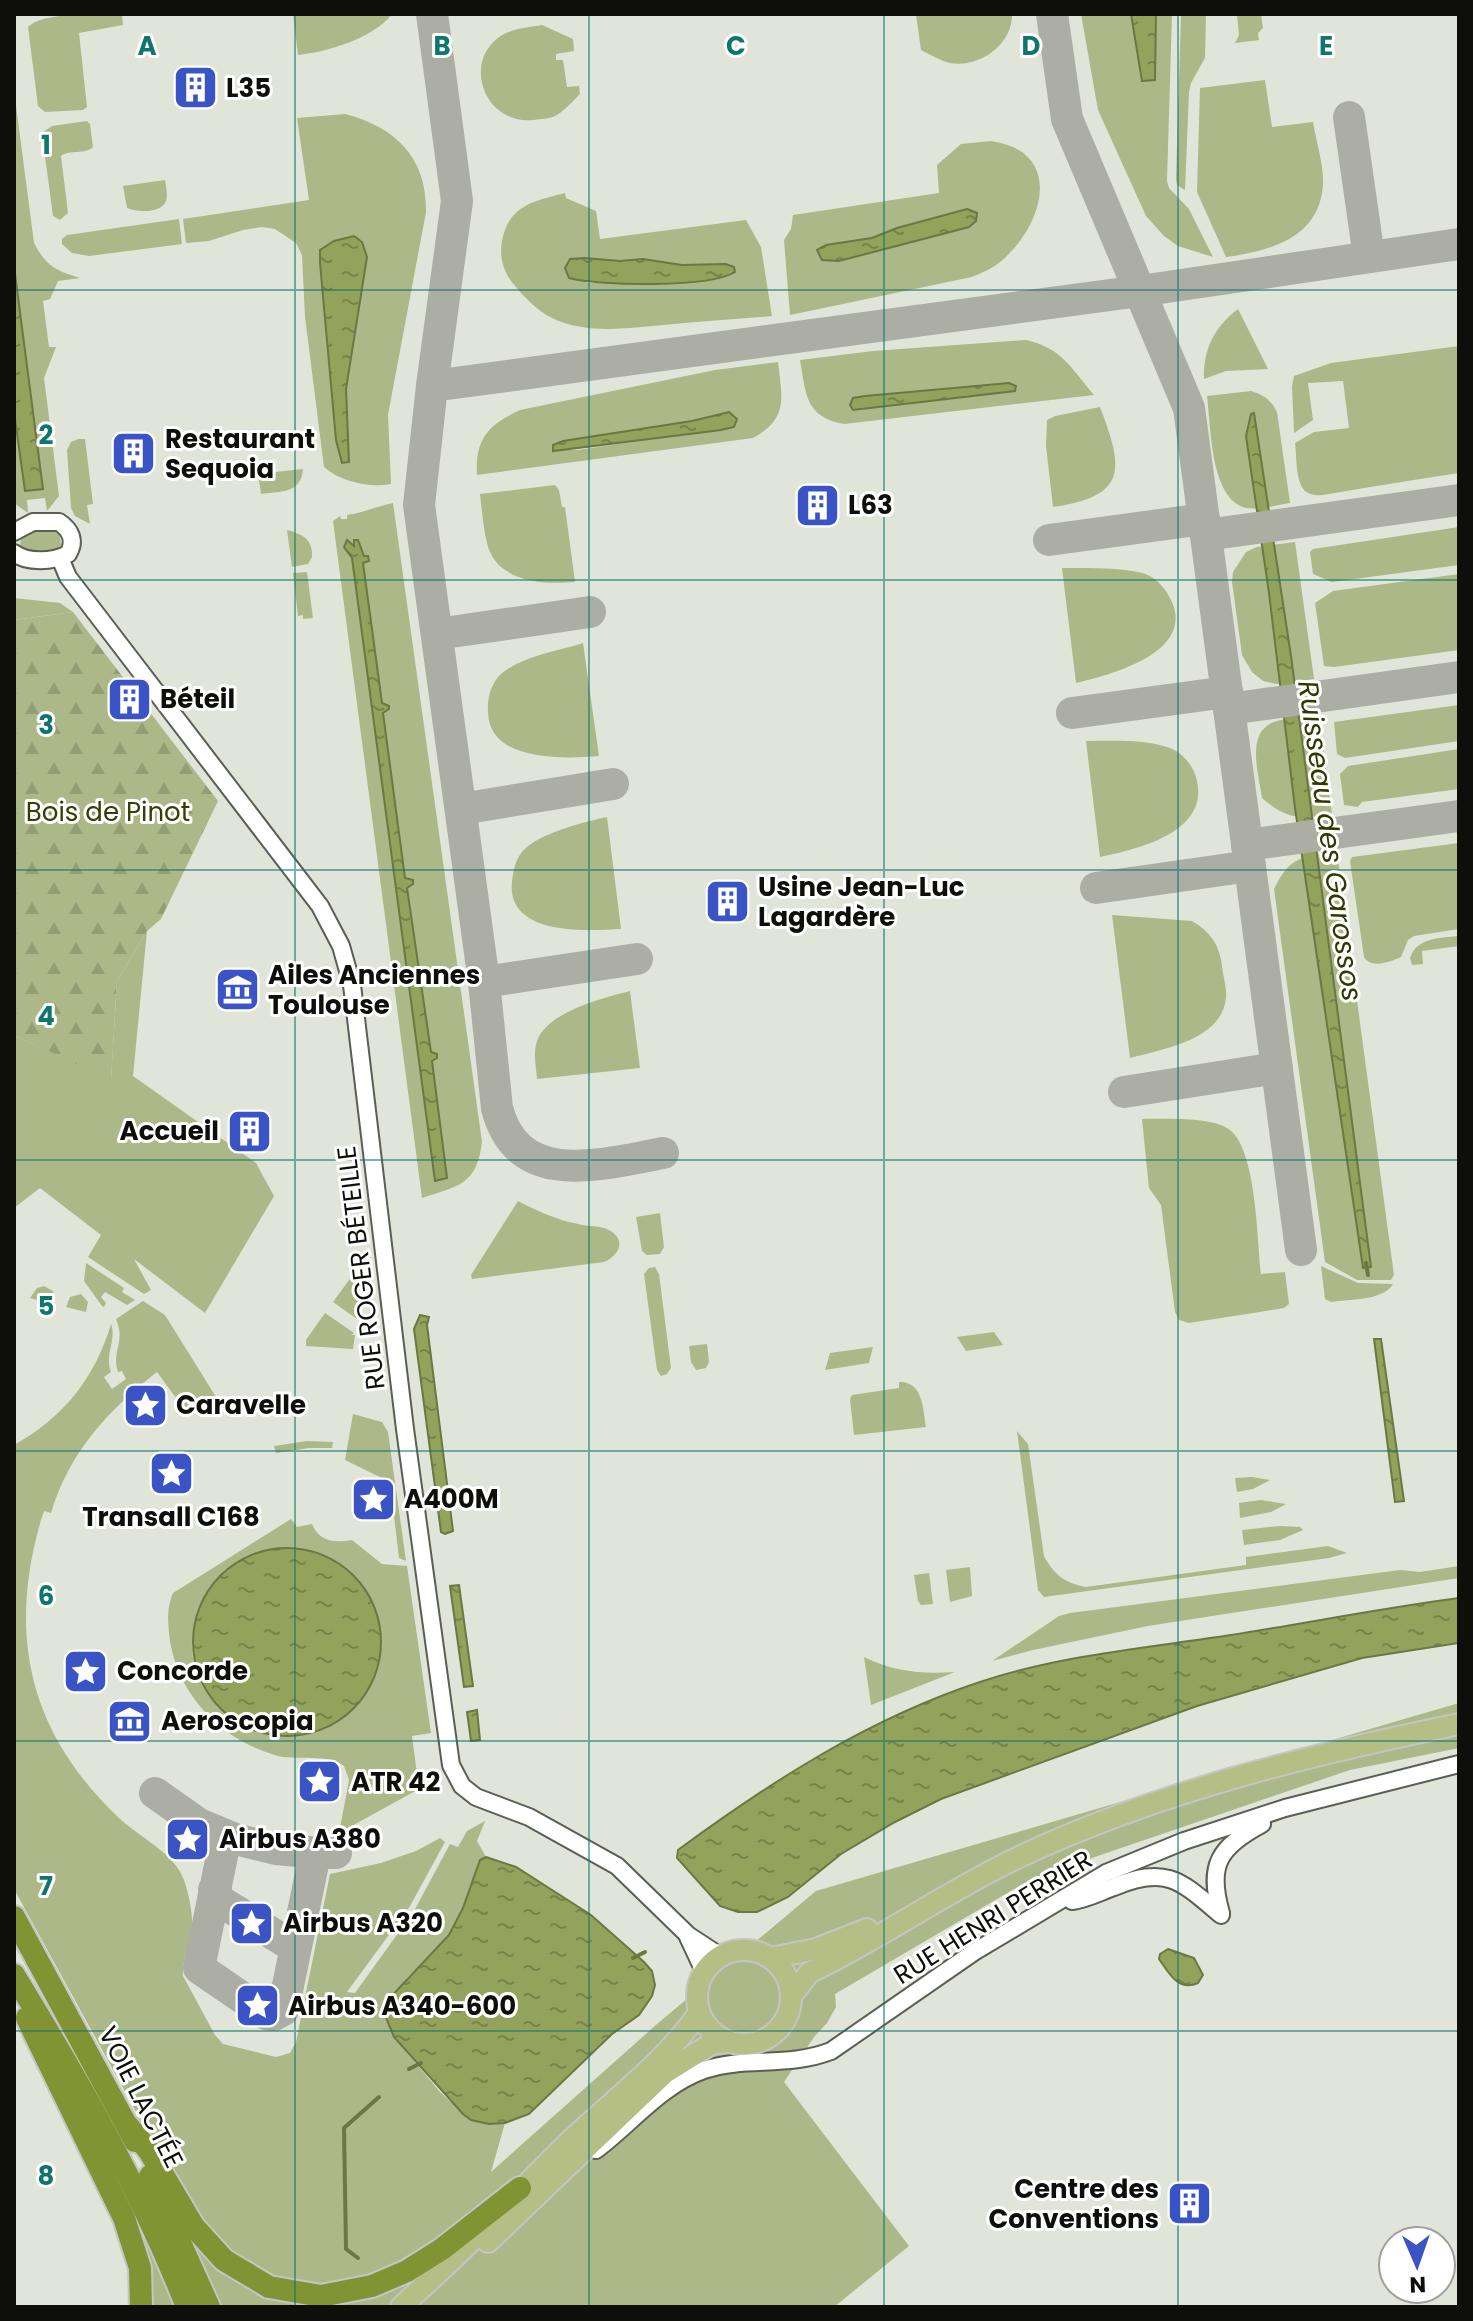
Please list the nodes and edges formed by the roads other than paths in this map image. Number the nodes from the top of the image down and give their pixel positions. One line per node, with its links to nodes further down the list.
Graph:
1 (14, 513): 2 (street)
2 (33, 522): 3 (street); 5 (street)
3 (14, 532)
4 (14, 553): 5 (street)
5 (60, 558): 12 (street, RUE ROGER BÉTEILLE)
6 (1459, 1724): 9 (main road)
7 (1459, 1764): 8 (street, RUE HENRI PERRIER)
8 (1314, 1801): 10 (street, RUE HENRI PERRIER); 10 (street)
9 (968, 1885): 14 (main road); 18 (main road)
10 (1061, 1902): 22 (street, RUE HENRI PERRIER)
11 (14, 1917): 21 (highway, VOIE LACTÉE)
12 (688, 1935): 13 (street, RUE ROGER BÉTEILLE); 15 (street, RUE ROGER BÉTEILLE)
13 (720, 1956): 14 (main road); 15 (main road)
14 (771, 1958): 18 (main road)
15 (704, 1971): 19 (main road)
16 (14, 1975): 25 (highway, VOIE LACTÉE)
17 (14, 1988): 24 (highway)
18 (792, 1995): 20 (main road)
19 (699, 2013): 20 (main road); 23 (main road)
20 (729, 2042): 22 (main road)
21 (129, 2127): 23 (highway); 26 (highway, VOIE LACTÉE)
22 (582, 2154): 28 (main road)
23 (520, 2188): 27 (main road)
24 (141, 2307)
25 (187, 2307)
26 (209, 2307)
27 (401, 2307)
28 (417, 2307)

